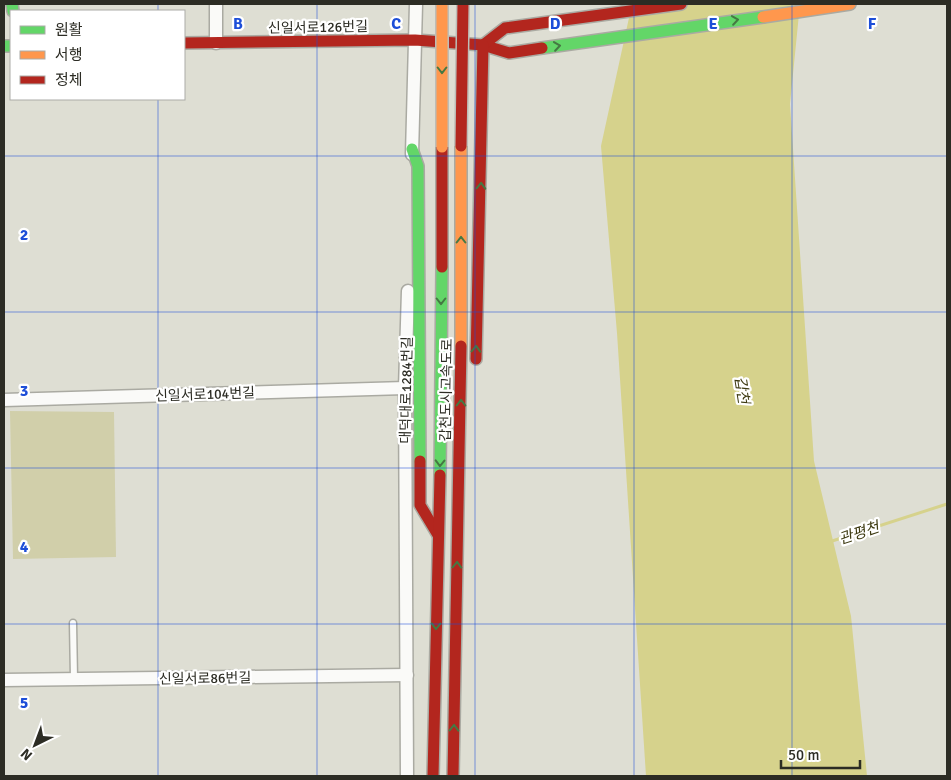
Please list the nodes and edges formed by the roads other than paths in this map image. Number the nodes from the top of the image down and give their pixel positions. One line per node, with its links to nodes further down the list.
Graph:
1 (216, 4): 9 (street)
2 (416, 4): 7 (street, 대덕대로1284번길)
3 (442, 4): 17 (main road, 갑천도시고속도로, one-way to 17, bridge)
4 (463, 4): 16 (main road, 갑천도시고속도로, one-way to 4, bridge)
5 (681, 4): 10 (main road)
6 (850, 4): 10 (main road, 신일서로126번길, one-way to 6)
7 (415, 40): 9 (main road, 신일서로126번길); 10 (main road, 신일서로126번길); 11 (street, 대덕대로1284번길)
8 (185, 43): 9 (main road, 신일서로126번길)
9 (216, 43)
10 (483, 45): 12 (main road, one-way to 10)
11 (412, 149): 13 (street, 대덕대로1284번길); 17 (main road)
12 (476, 374)
13 (405, 388): 14 (street, 신일서로104번길); 19 (street, 대덕대로1284번길)
14 (4, 400)
15 (470, 461): 16 (main road)
16 (458, 518): 24 (main road, 갑천도시고속도로, one-way to 16)
17 (438, 535): 23 (main road, 갑천도시고속도로, one-way to 23)
18 (73, 623): 21 (lane)
19 (407, 675): 21 (street, 신일서로86번길); 22 (street, 대덕대로1284번길)
20 (4, 680): 21 (street, 신일서로86번길)
21 (74, 680)
22 (406, 776)
23 (433, 776)
24 (453, 776)

